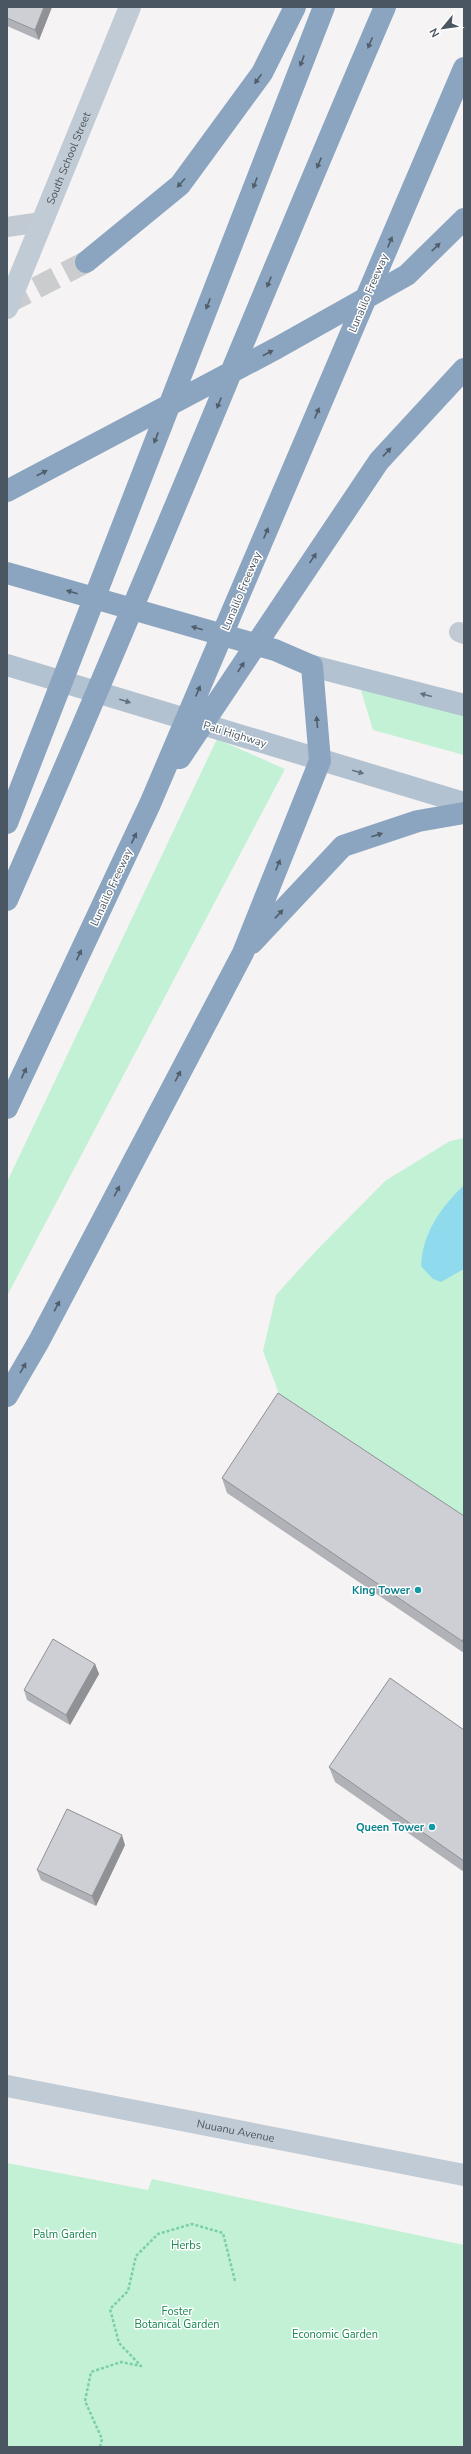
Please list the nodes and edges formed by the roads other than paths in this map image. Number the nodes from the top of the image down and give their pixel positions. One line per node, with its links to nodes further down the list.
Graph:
1 (130, 7): 7 (main road, South School Street)
2 (295, 7): 9 (highway, one-way to 9)
3 (324, 7): 21 (highway, one-way to 21)
4 (385, 7): 22 (highway, one-way to 22)
5 (464, 68): 19 (highway, Lunalilo Freeway, one-way to 5)
6 (464, 219): 12 (highway, one-way to 6)
7 (42, 222): 8 (lane); 10 (main road, South School Street)
8 (7, 228)
9 (86, 262)
10 (7, 308)
11 (464, 369): 19 (highway, one-way to 11)
12 (7, 491)
13 (7, 574): 15 (highway, one-way to 13)
14 (7, 666): 17 (main road, Pali Highway, one-way to 17)
15 (312, 666): 16 (main road, one-way to 15); 17 (highway, one-way to 15)
16 (464, 705)
17 (320, 761): 18 (main road, Pali Highway, one-way to 18); 23 (highway, one-way to 17)
18 (464, 803)
19 (150, 804): 24 (highway, Lunalilo Freeway, one-way to 19)
20 (464, 813): 23 (highway, one-way to 20)
21 (7, 823)
22 (7, 900)
23 (243, 953): 25 (highway, one-way to 23)
24 (7, 1108)
25 (7, 1396)
26 (7, 2086): 27 (main road, Nuuanu Avenue)
27 (464, 2175)

